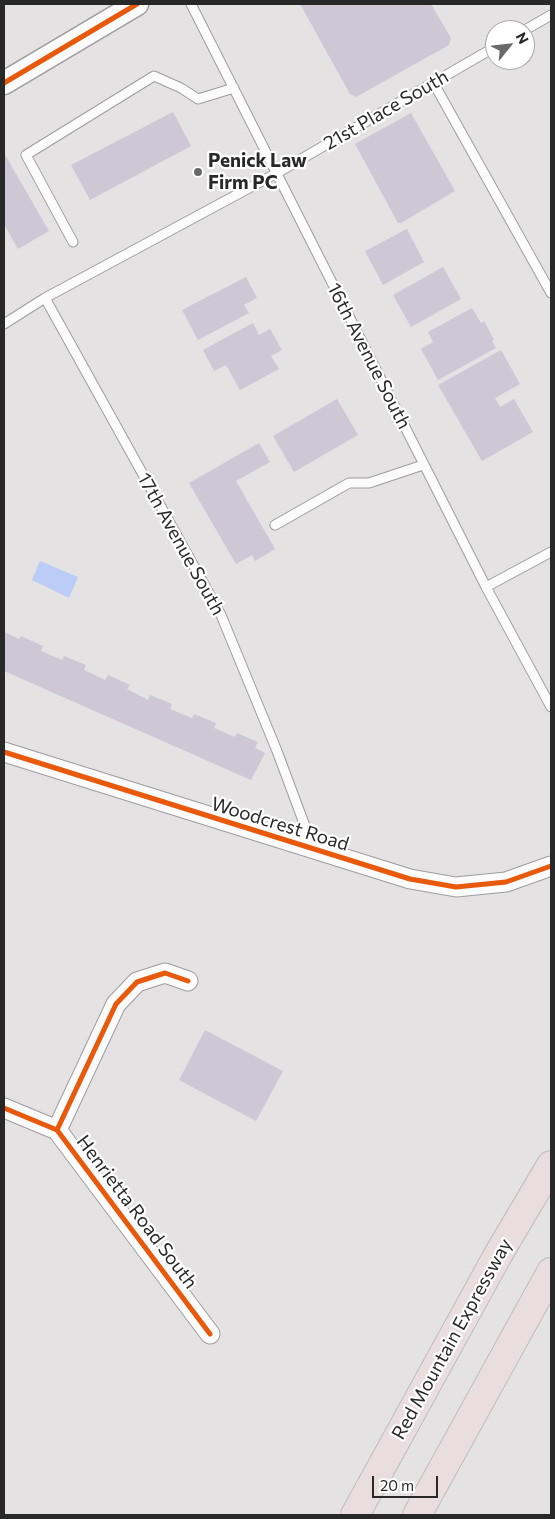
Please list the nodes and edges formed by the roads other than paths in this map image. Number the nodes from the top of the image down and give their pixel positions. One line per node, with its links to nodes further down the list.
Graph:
1 (138, 4): 6 (street)
2 (190, 4): 8 (lane, 16th Avenue South)
3 (551, 15): 4 (lane)
4 (535, 24)
5 (485, 53): 7 (lane, 21st Place South)
6 (9, 76)
7 (433, 82): 9 (lane, 21st Place South); 11 (lane)
8 (234, 88): 9 (lane, 16th Avenue South); 10 (lane)
9 (276, 172): 12 (lane, 21st Place South); 14 (lane, 16th Avenue South)
10 (73, 242)
11 (551, 293)
12 (45, 298): 13 (lane); 20 (lane, 17th Avenue South)
13 (4, 324)
14 (423, 465): 15 (lane); 17 (lane, 16th Avenue South)
15 (275, 525)
16 (551, 552): 17 (lane)
17 (486, 587): 18 (lane, 16th Avenue South)
18 (551, 707)
19 (4, 752): 20 (street, Woodcrest Road)
20 (304, 847): 21 (street, Woodcrest Road)
21 (551, 866)
22 (188, 981): 24 (street)
23 (4, 1108): 24 (street, Henrietta Road South)
24 (57, 1130): 27 (street, Henrietta Road South)
25 (551, 1165): 28 (highway, Red Mountain Expressway)
26 (551, 1272): 29 (highway)
27 (210, 1334)
28 (356, 1515)
29 (417, 1515)

